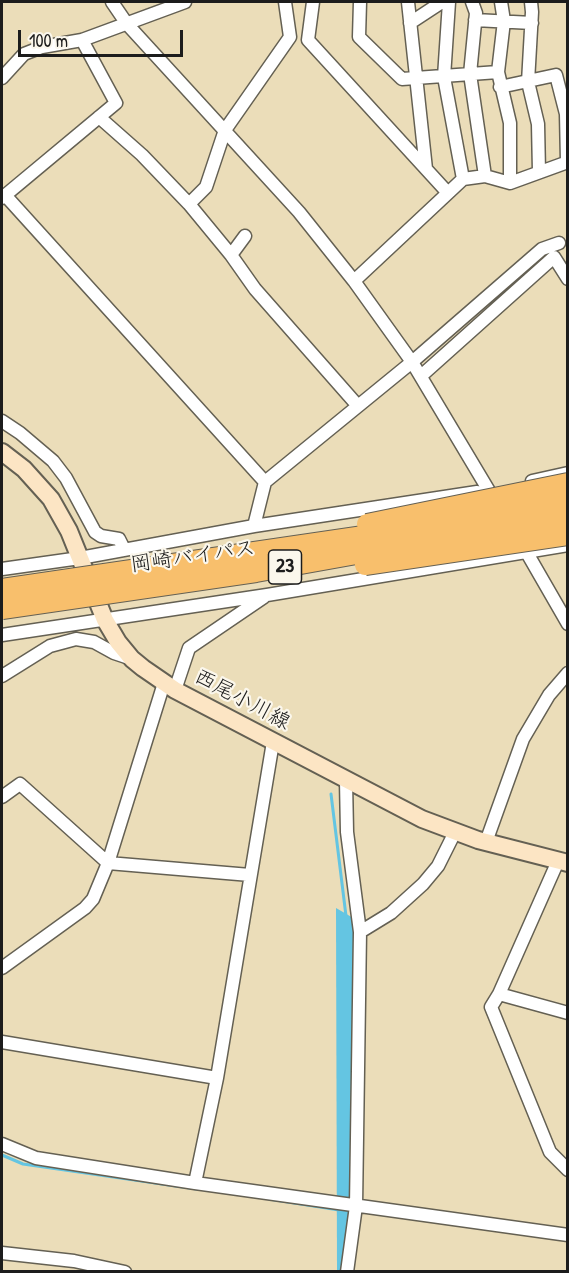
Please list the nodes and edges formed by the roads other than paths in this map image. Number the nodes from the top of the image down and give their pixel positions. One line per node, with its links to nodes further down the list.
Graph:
1 (112, 2): 16 (street)
2 (185, 2): 16 (street)
3 (285, 2): 26 (street)
4 (313, 2): 28 (street)
5 (360, 2): 22 (street)
6 (408, 2): 14 (street)
7 (442, 2): 14 (street)
8 (449, 2): 20 (street)
9 (472, 2): 12 (street)
10 (501, 2): 13 (street)
11 (531, 2): 15 (street)
12 (475, 20): 13 (street); 19 (street)
13 (504, 21): 15 (street); 18 (street)
14 (410, 23): 22 (street)
15 (532, 23): 23 (street)
16 (127, 24): 17 (street); 26 (street)
17 (82, 40): 21 (street); 25 (street)
18 (498, 72): 19 (street); 24 (street)
19 (470, 74): 20 (street); 30 (street)
20 (444, 77): 22 (street); 31 (street)
21 (2, 78)
22 (416, 79): 28 (street)
23 (528, 82): 24 (street); 27 (street); 29 (street)
24 (500, 87): 32 (street)
25 (99, 117): 34 (street); 35 (street)
26 (225, 130): 35 (street); 40 (street)
27 (567, 162): 29 (street)
28 (426, 169): 33 (street)
29 (539, 172): 32 (street)
30 (485, 176): 31 (street); 32 (street)
31 (463, 179): 33 (street)
32 (510, 183)
33 (448, 193): 40 (street)
34 (3, 197): 47 (street)
35 (189, 204): 38 (street)
36 (245, 236): 38 (street)
37 (559, 243): 41 (street)
38 (231, 255): 43 (street)
39 (567, 279): 42 (street)
40 (354, 281): 41 (street)
41 (412, 362): 42 (street); 43 (street)
42 (421, 376): 49 (street)
43 (358, 406): 47 (street)
44 (2, 421): 56 (street)
45 (2, 452): 58 (main road, 西尾小川線)
46 (567, 473): 49 (street)
47 (265, 482): 52 (street)
48 (567, 483): 55 (highway, 23, bridge)
49 (489, 491): 52 (street); 57 (street)
50 (567, 501): 55 (highway, 岡崎バイパス / 23, bridge)
51 (567, 516): 60 (highway, 岡崎バイパス / 23, bridge)
52 (254, 526): 56 (street)
53 (567, 535): 60 (highway, 23, bridge)
54 (567, 545): 57 (street)
55 (294, 547): 61 (highway, 岡崎バイパス / 23, bridge)
56 (124, 549): 58 (street)
57 (527, 553): 62 (street); 65 (street)
58 (80, 558): 59 (street); 64 (main road, 西尾小川線)
59 (2, 569)
60 (256, 572): 63 (highway, 岡崎バイパス / 23, bridge)
61 (2, 589)
62 (267, 595): 64 (street); 70 (street)
63 (2, 609)
64 (105, 620): 66 (street); 67 (main road, 西尾小川線)
65 (567, 624)
66 (2, 635)
67 (132, 660): 69 (street); 70 (main road, 西尾小川線)
68 (567, 673): 75 (street)
69 (2, 676)
70 (170, 686): 71 (main road, 西尾小川線); 77 (street)
71 (273, 742): 72 (main road, 西尾小川線); 78 (street)
72 (346, 781): 74 (main road, 西尾小川線); 79 (street)
73 (2, 797): 77 (street)
74 (455, 832): 75 (main road, 西尾小川線); 79 (street)
75 (486, 842): 76 (main road, 西尾小川線)
76 (563, 862): 81 (street)
77 (108, 863): 78 (street); 80 (street)
78 (250, 875): 84 (street)
79 (360, 932): 88 (street)
80 (2, 968)
81 (499, 994): 82 (street); 86 (street)
82 (567, 1013)
83 (2, 1042): 84 (street)
84 (217, 1078): 87 (street)
85 (2, 1144): 87 (street)
86 (567, 1170)
87 (195, 1183): 88 (street)
88 (356, 1206): 89 (street); 92 (street)
89 (567, 1235)
90 (2, 1253): 91 (street)
91 (125, 1272)
92 (347, 1272)

